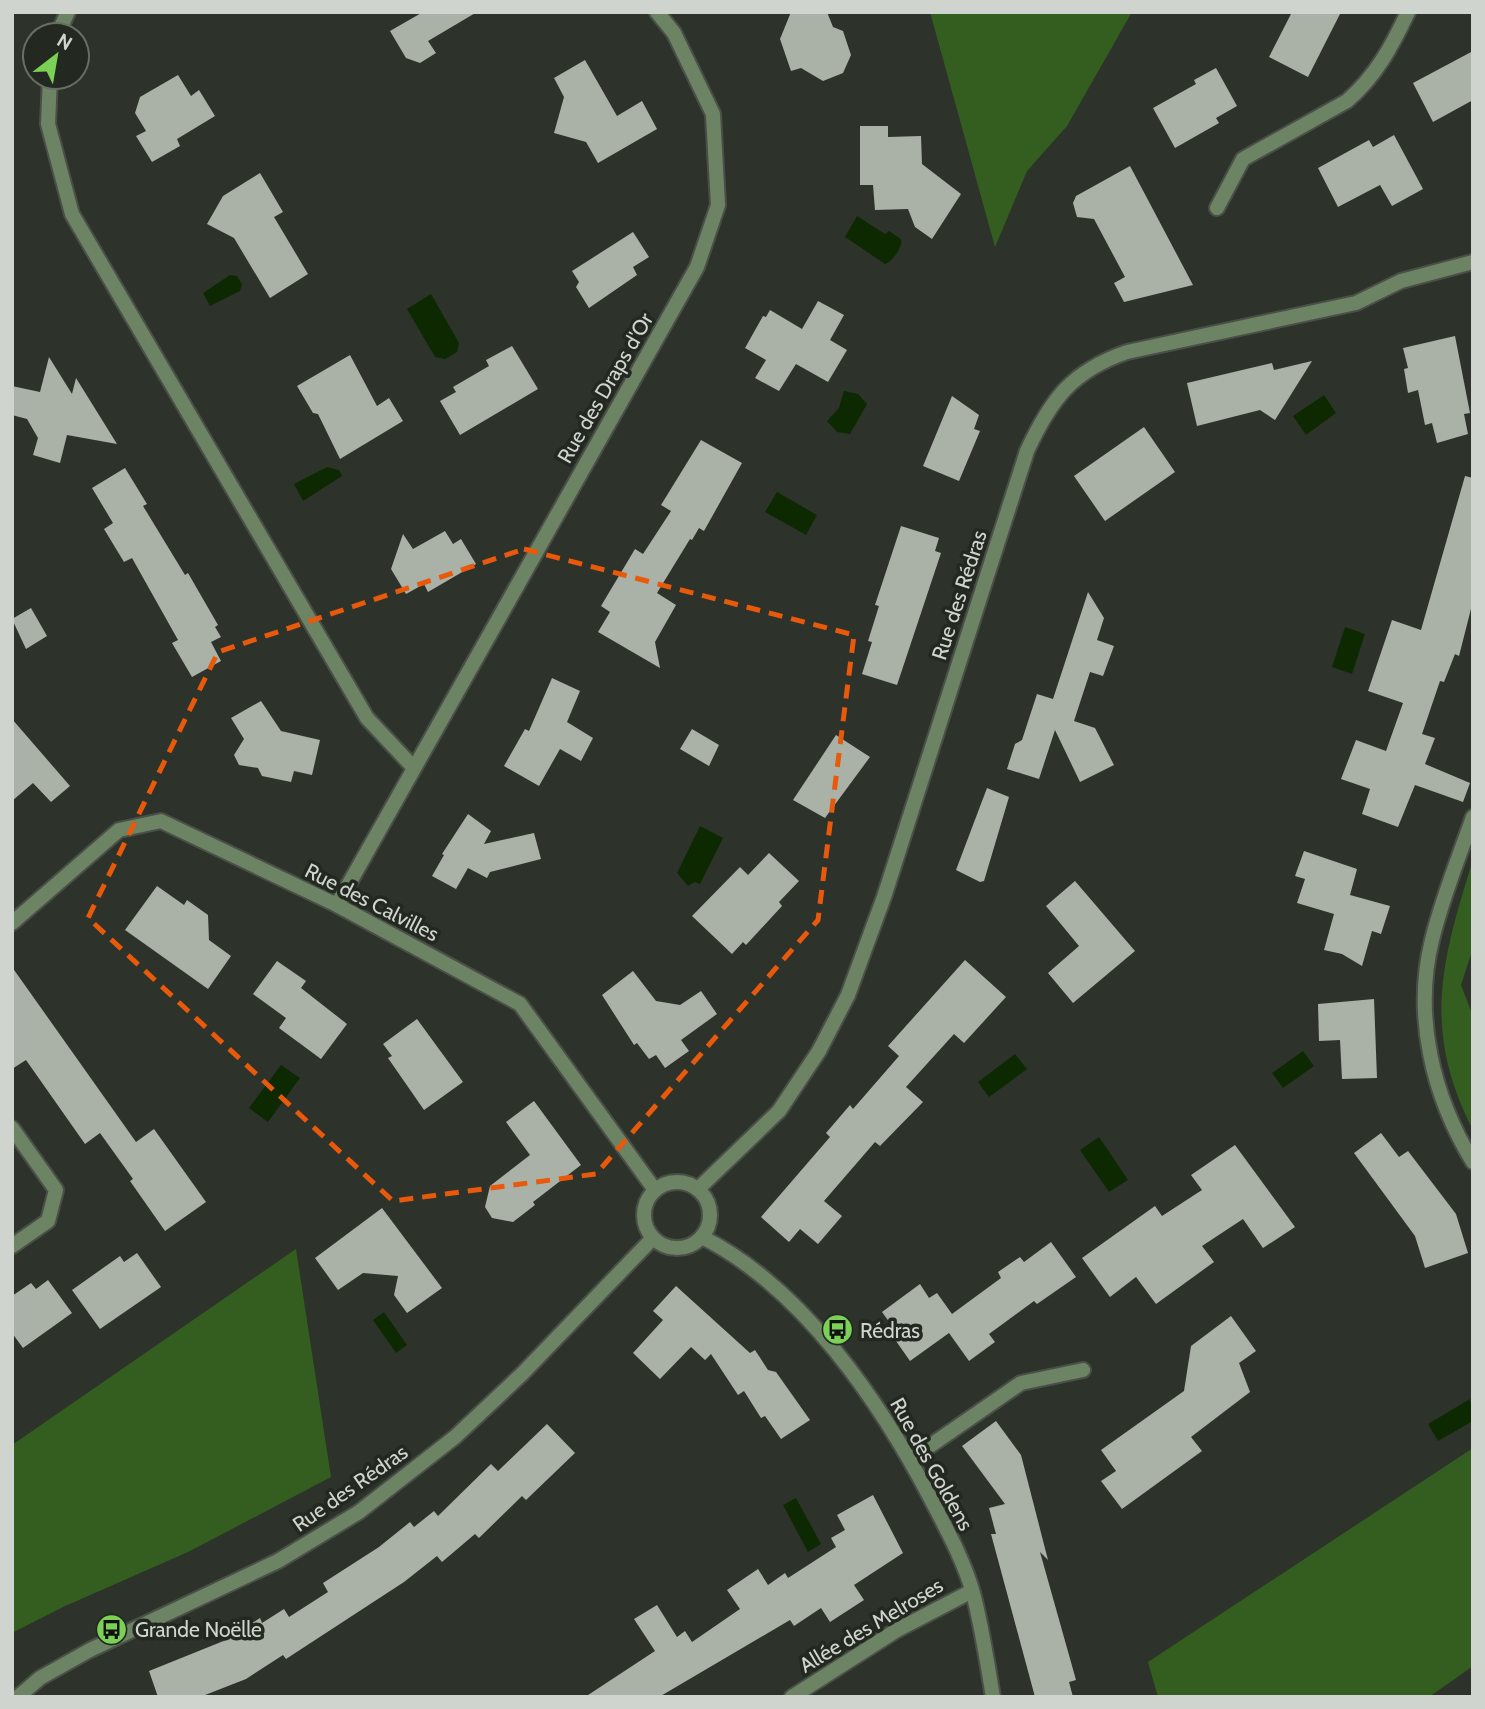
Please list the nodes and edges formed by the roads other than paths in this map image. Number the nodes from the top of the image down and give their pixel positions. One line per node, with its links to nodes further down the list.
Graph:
1 (657, 12): 6 (street, Rue des Draps d'Or)
2 (1408, 12): 4 (street)
3 (49, 91): 6 (street)
4 (1217, 208)
5 (1473, 262): 12 (street, Rue des Rédras)
6 (413, 767): 8 (street, Rue des Draps d'Or)
7 (1473, 817): 11 (street)
8 (337, 905): 9 (street, Rue des Calvilles); 13 (street, Rue des Calvilles)
9 (12, 923)
10 (12, 1128): 16 (street)
11 (1473, 1162)
12 (698, 1189): 13 (street); 14 (street)
13 (654, 1190): 15 (street)
14 (702, 1237): 15 (street); 18 (street, Rue des Goldens)
15 (653, 1238): 20 (street, Rue des Rédras)
16 (12, 1246)
17 (1083, 1370): 18 (street)
18 (911, 1459): 19 (street, Rue des Goldens)
19 (972, 1591): 21 (street, Allée des Melroses); 22 (street, Rue des Goldens)
20 (18, 1697)
21 (792, 1697)
22 (993, 1697)

